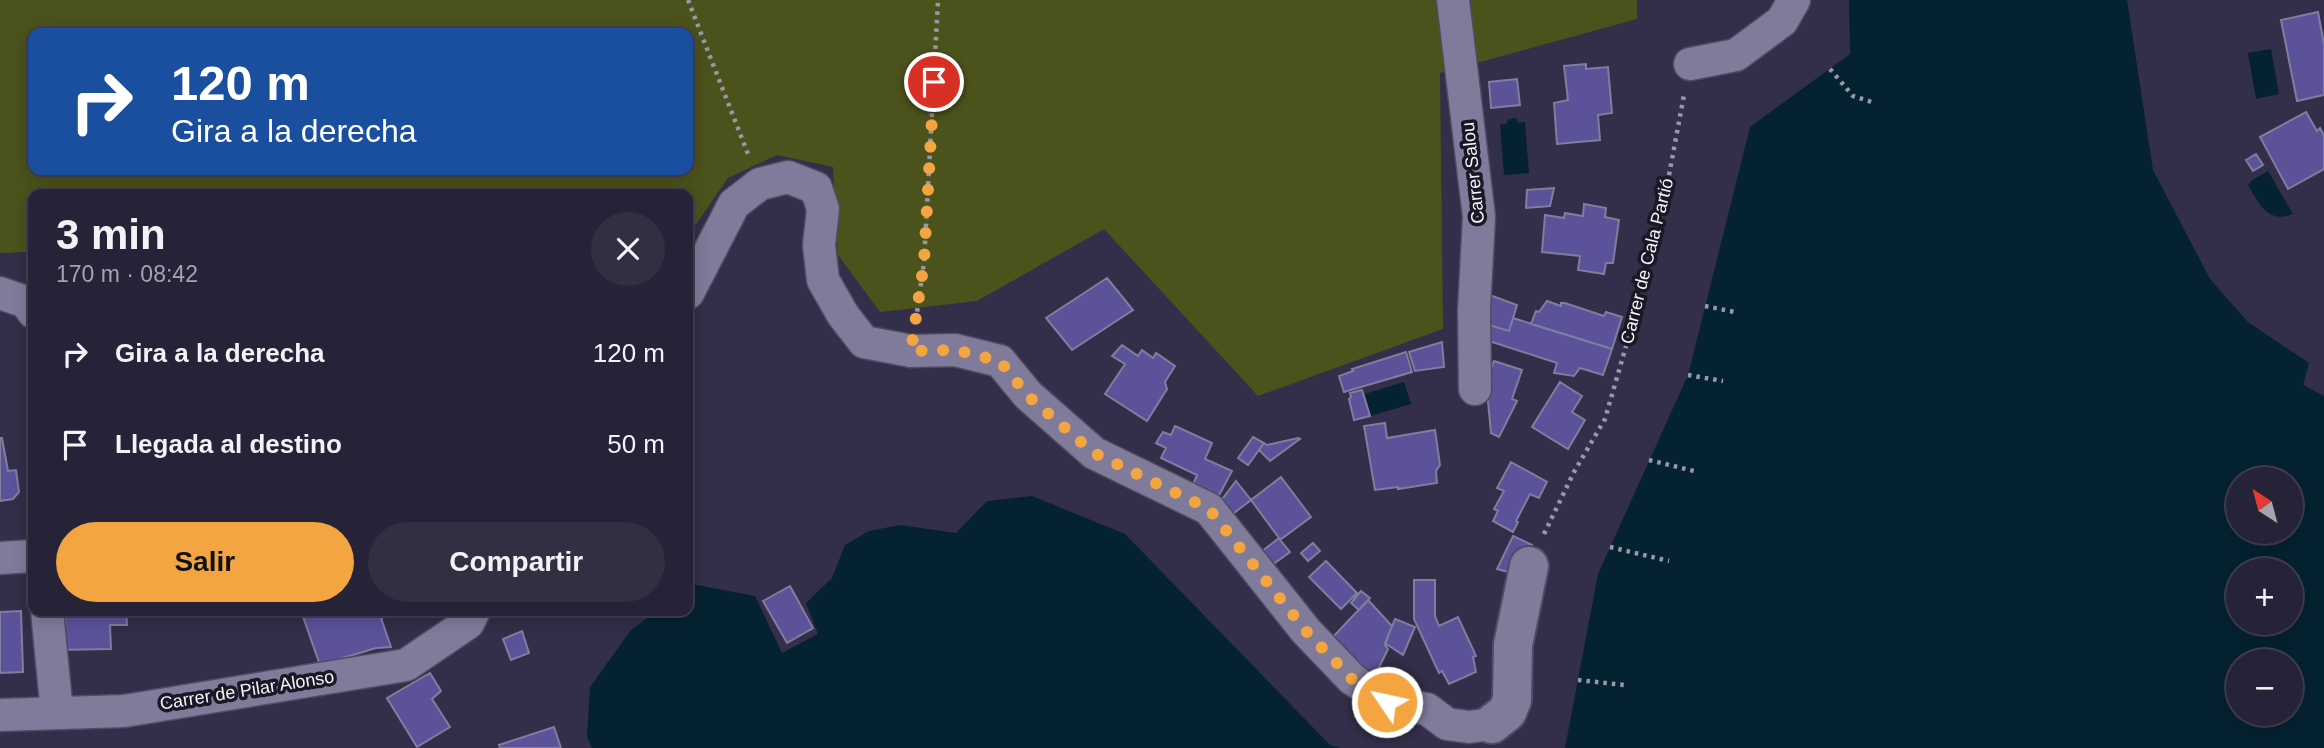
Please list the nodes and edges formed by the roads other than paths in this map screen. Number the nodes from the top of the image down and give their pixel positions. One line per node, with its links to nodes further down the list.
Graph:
1 (1453, 0): 7 (street, Carrer Salou)
2 (1794, 0): 3 (street)
3 (1690, 64)
4 (693, 283): 15 (street)
5 (0, 293): 6 (street)
6 (28, 305)
7 (1475, 389)
8 (28, 556): 9 (street)
9 (0, 558)
10 (1529, 566): 15 (street)
11 (47, 616): 13 (street)
12 (472, 616): 13 (street, Carrer de Pilar Alonso)
13 (57, 713): 14 (street, Carrer de Pilar Alonso)
14 (0, 715)
15 (1492, 724)

